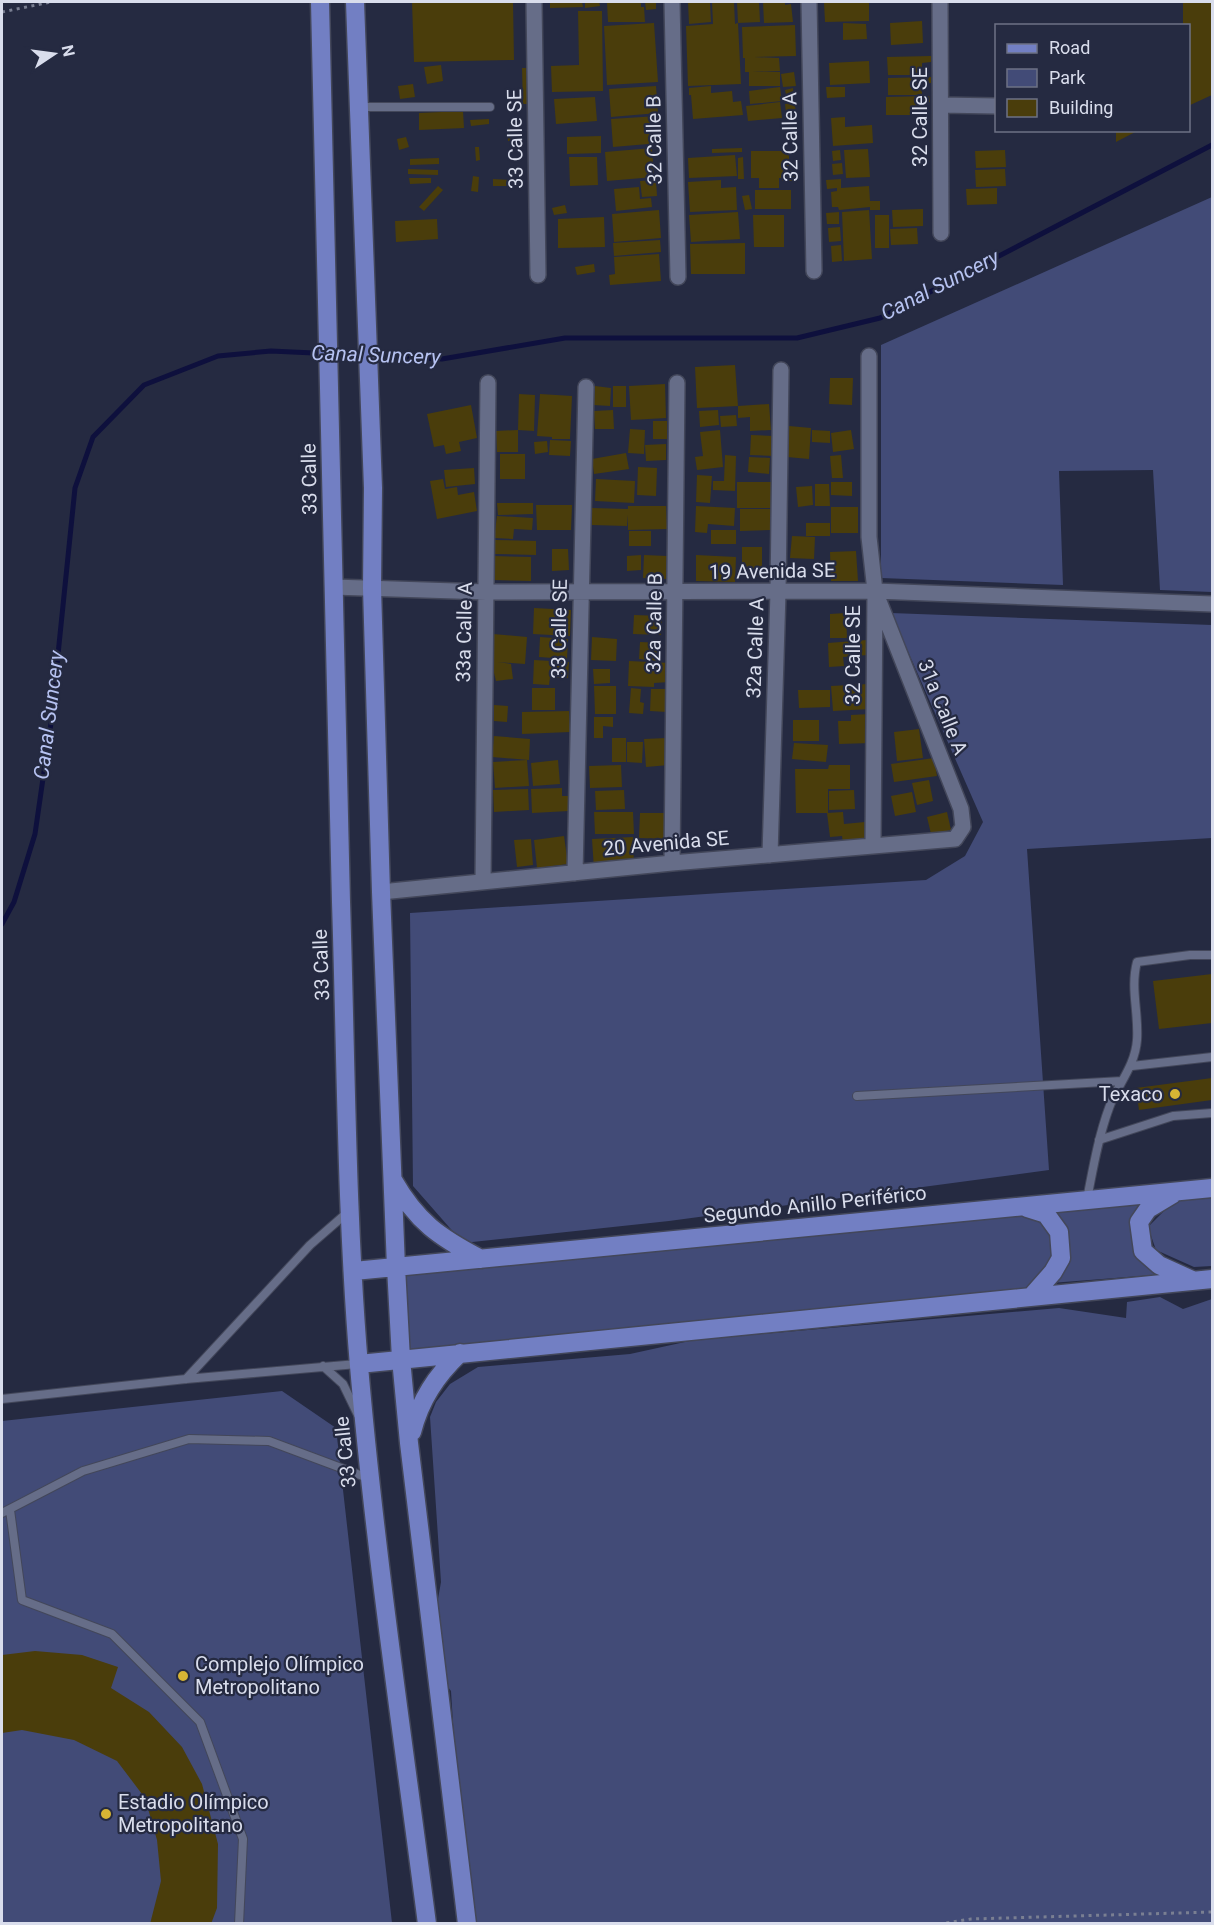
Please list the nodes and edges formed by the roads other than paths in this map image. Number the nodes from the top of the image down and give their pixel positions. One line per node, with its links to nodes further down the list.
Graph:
1 (320, 2): 20 (main road, 33 Calle)
2 (355, 2): 9 (main road)
3 (534, 2): 13 (street, 33 Calle SE)
4 (672, 2): 14 (street, 32 Calle B)
5 (809, 2): 12 (street, 32 Calle A)
6 (940, 2): 7 (street, 32 Calle SE)
7 (941, 105): 8 (street); 11 (street, 32 Calle SE)
8 (995, 106)
9 (360, 107): 10 (lane); 21 (main road)
10 (490, 107)
11 (941, 232)
12 (814, 271)
13 (538, 275)
14 (678, 277)
15 (869, 356): 22 (street, 32 Calle SE)
16 (781, 370): 24 (street, 32a Calle A)
17 (677, 382): 26 (street, 32a Calle B)
18 (488, 383): 23 (street, 33a Calle A)
19 (586, 387): 25 (street, 33 Calle SE)
20 (333, 587): 21 (street, 19 Avenida SE); 47 (main road, 33 Calle)
21 (372, 588): 23 (street, 19 Avenida SE); 34 (main road)
22 (875, 591): 24 (street, 19 Avenida SE); 27 (street, 19 Avenida SE); 28 (street, 31a Calle A); 29 (street, 32 Calle SE)
23 (486, 592): 25 (street, 19 Avenida SE); 33 (street, 33a Calle A)
24 (778, 592): 26 (street, 19 Avenida SE); 30 (street, 32a Calle A)
25 (580, 593): 26 (street, 19 Avenida SE); 32 (street, 33 Calle SE)
26 (676, 593): 31 (street, 32a Calle B)
27 (1212, 604)
28 (955, 839): 29 (street, 20 Avenida SE)
29 (873, 846): 30 (street, 20 Avenida SE)
30 (770, 855): 31 (street, 20 Avenida SE)
31 (672, 863): 32 (street, 20 Avenida SE)
32 (575, 873): 33 (street, 20 Avenida SE)
33 (483, 882): 34 (street, 20 Avenida SE)
34 (381, 892): 42 (main road)
35 (1212, 955): 37 (lane)
36 (1212, 1057): 37 (lane)
37 (1132, 1066): 38 (lane)
38 (1122, 1081): 39 (lane); 41 (lane)
39 (857, 1096)
40 (1212, 1113): 41 (lane)
41 (1099, 1140): 45 (lane)
42 (391, 1176): 48 (main road); 49 (main road)
43 (1212, 1188): 44 (main road, Segundo Anillo Periférico)
44 (1177, 1192): 45 (main road, Segundo Anillo Periférico); 51 (main road)
45 (1087, 1200): 46 (main road, Segundo Anillo Periférico)
46 (1022, 1206): 48 (main road, Segundo Anillo Periférico); 52 (main road)
47 (350, 1210): 50 (main road, 33 Calle); 57 (lane)
48 (481, 1259): 49 (main road, Segundo Anillo Periférico)
49 (396, 1267): 50 (main road, Segundo Anillo Periférico); 54 (main road)
50 (354, 1271): 55 (main road, 33 Calle)
51 (1204, 1280): 52 (main road)
52 (1031, 1297): 53 (main road)
53 (460, 1353): 54 (main road); 60 (main road)
54 (401, 1359): 55 (main road); 60 (main road)
55 (359, 1364): 56 (lane); 59 (main road, 33 Calle)
56 (323, 1366): 57 (lane); 59 (lane)
57 (186, 1379): 58 (lane)
58 (2, 1399)
59 (366, 1433): 61 (main road, 33 Calle)
60 (409, 1443): 66 (main road)
61 (370, 1478): 62 (lane); 65 (main road, 33 Calle)
62 (10, 1510): 63 (lane); 64 (lane)
63 (2, 1513)
64 (239, 1923)
65 (427, 1923)
66 (467, 1923)

